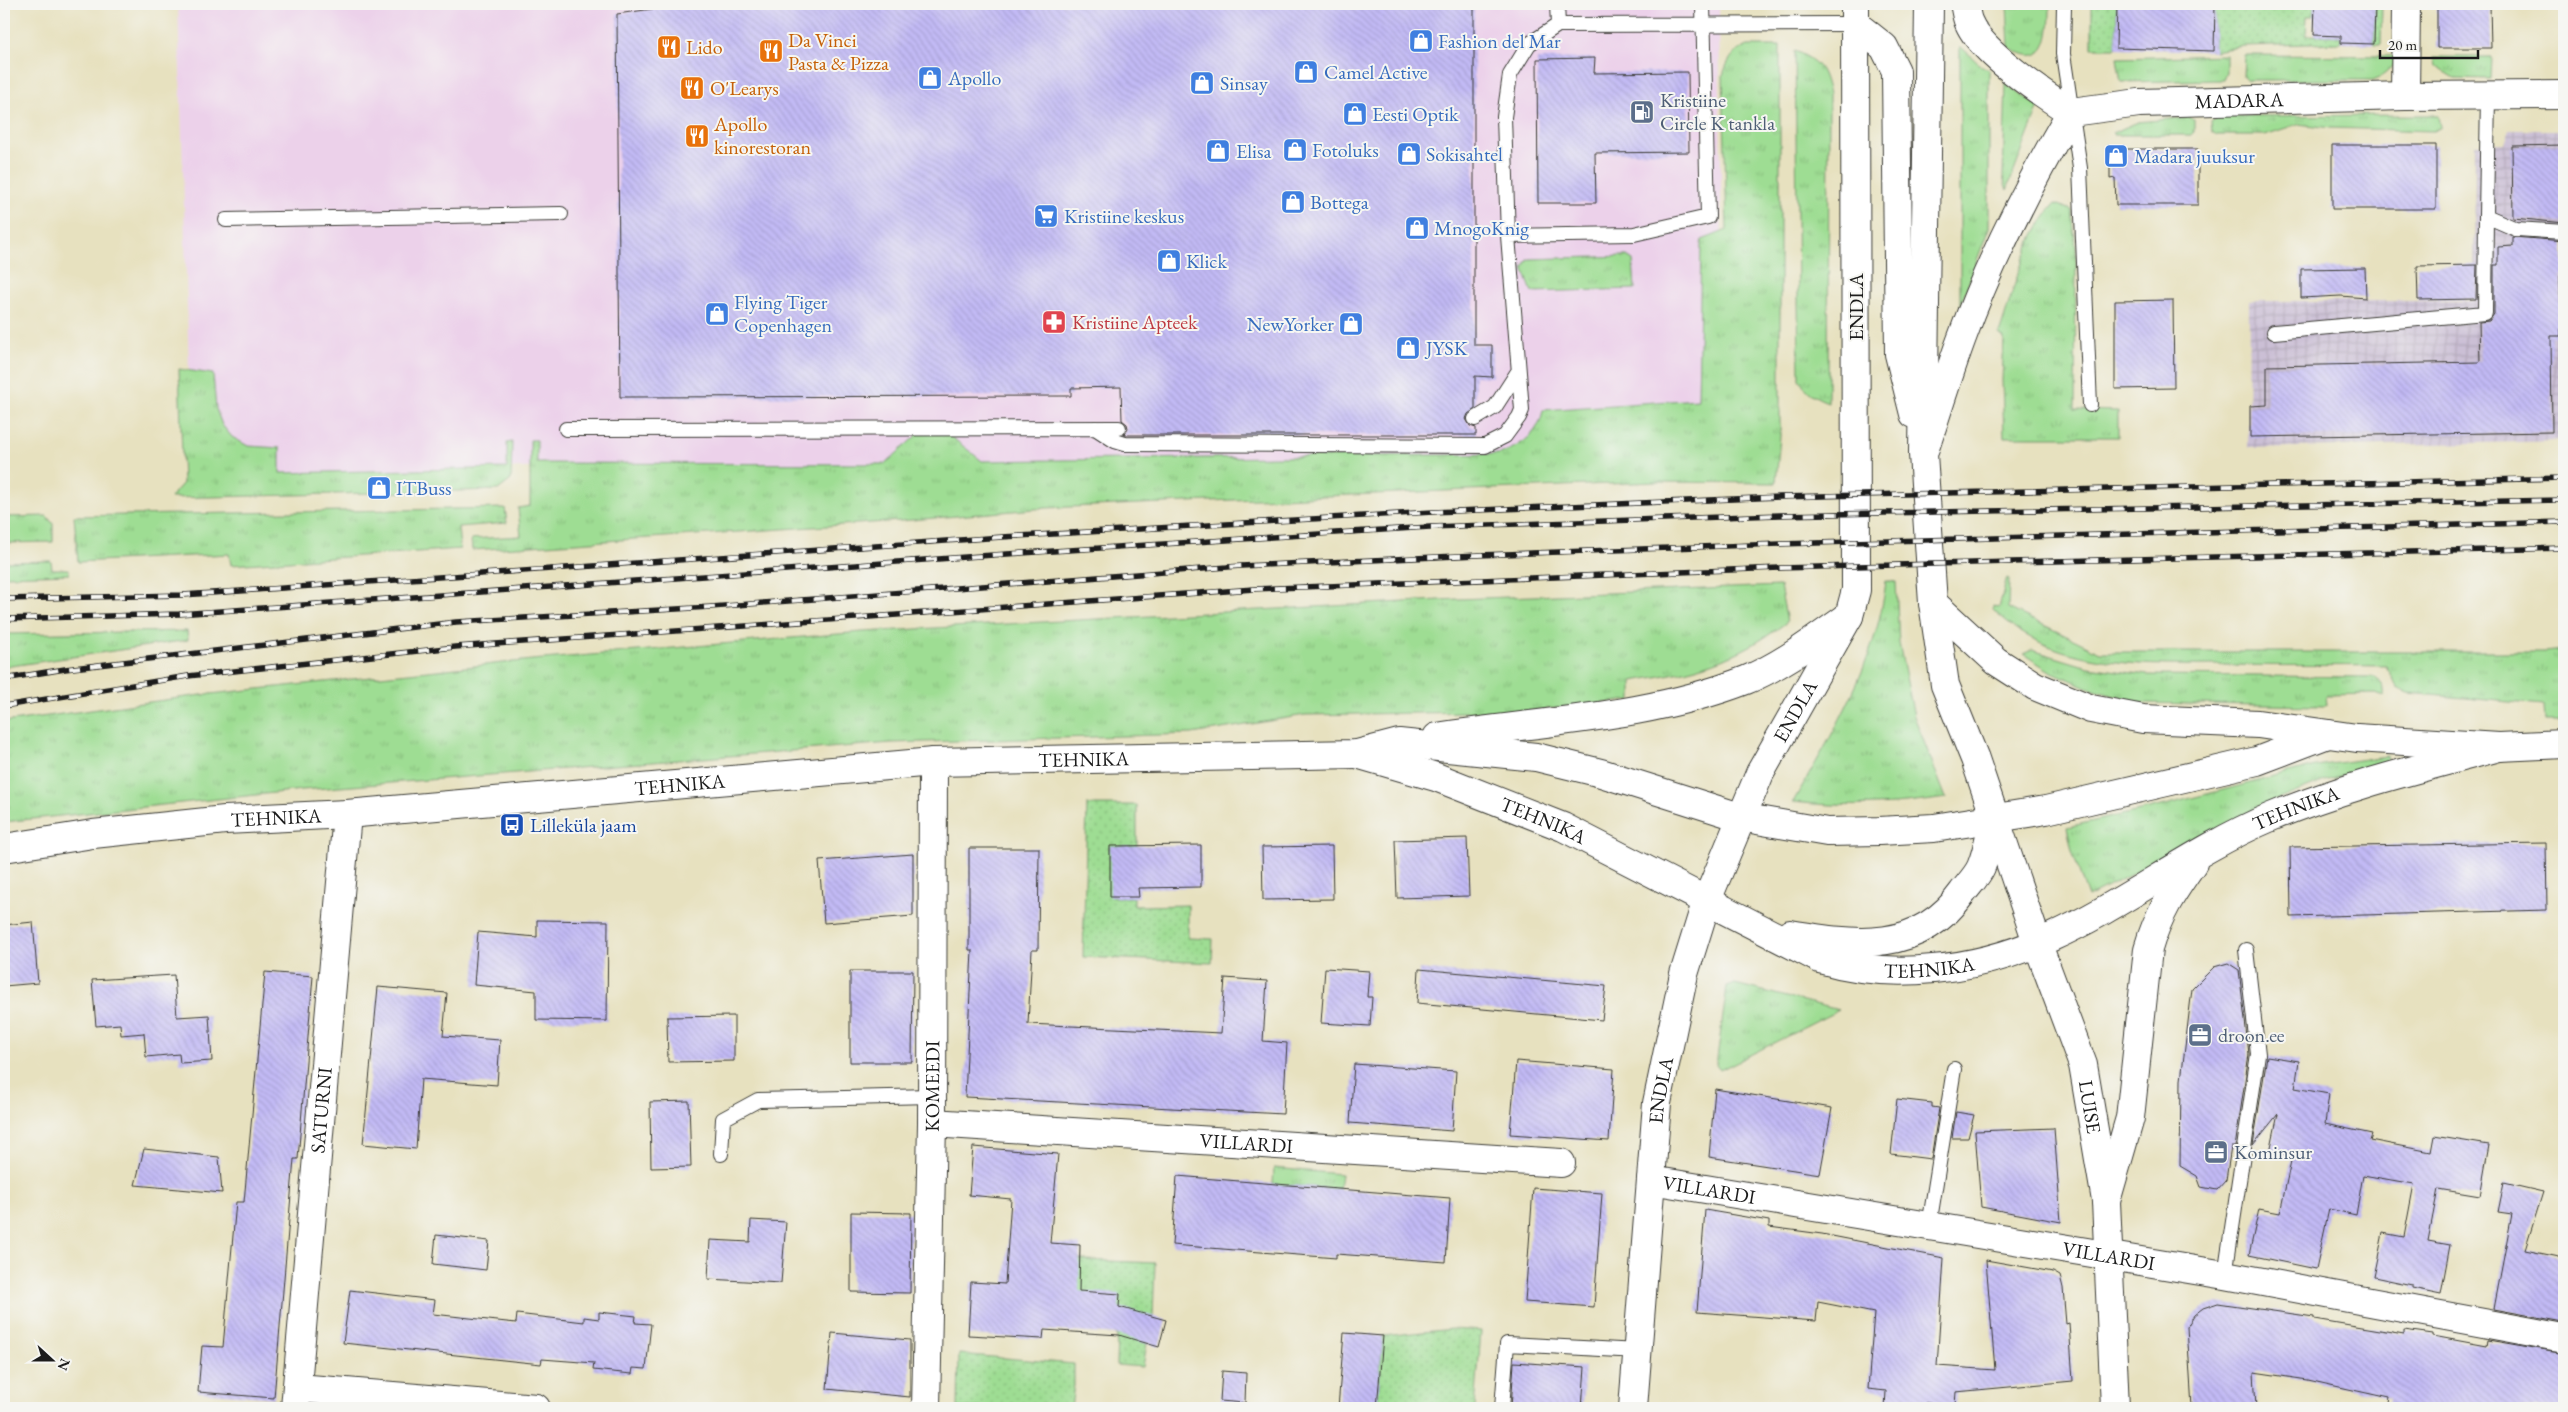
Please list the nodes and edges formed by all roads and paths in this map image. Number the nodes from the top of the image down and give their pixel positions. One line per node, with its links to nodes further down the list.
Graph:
1 (1557, 4): 8 (lane)
2 (1703, 4): 9 (lane)
3 (1928, 4): 26 (main road)
4 (1964, 4): 13 (main road)
5 (2064, 4): 13 (lane)
6 (2406, 4): 12 (main road)
7 (1855, 14): 9 (lane); 26 (main road); 28 (main road, ENDLA)
8 (1558, 25): 9 (lane); 18 (lane)
9 (1703, 26): 18 (lane)
10 (2488, 95): 11 (main road, MADARA); 12 (main road, MADARA); 15 (lane)
11 (2564, 95)
12 (2405, 96): 13 (main road, MADARA)
13 (2071, 112): 21 (lane); 26 (main road)
14 (561, 214): 16 (lane)
15 (2486, 216): 17 (lane); 19 (lane)
16 (226, 220)
17 (2564, 232)
18 (1508, 236): 20 (lane)
19 (2274, 332)
20 (1517, 372): 22 (lane); 23 (lane)
21 (2090, 405)
22 (1475, 419)
23 (1095, 428): 24 (lane); 25 (lane)
24 (1119, 428)
25 (566, 429)
26 (1923, 454): 27 (main road)
27 (1932, 603): 29 (main road); 37 (main road)
28 (1849, 616): 30 (main road); 36 (main road, ENDLA)
29 (2328, 734): 32 (main road, TEHNIKA); 37 (main road, TEHNIKA)
30 (1399, 743): 33 (main road, TEHNIKA); 36 (main road, TEHNIKA)
31 (2564, 744): 32 (main road, TEHNIKA)
32 (2499, 747): 39 (main road, TEHNIKA)
33 (1357, 754): 34 (main road, TEHNIKA); 40 (main road, TEHNIKA)
34 (933, 762): 35 (main road, TEHNIKA); 45 (main road, KOMEEDI)
35 (347, 814): 38 (main road, TEHNIKA); 56 (main road, SATURNI)
36 (1740, 817): 37 (main road, TEHNIKA); 40 (main road, ENDLA)
37 (1994, 819): 41 (main road); 42 (main road, LUISE)
38 (4, 848)
39 (2198, 856): 42 (main road, TEHNIKA); 50 (main road)
40 (1707, 900): 41 (main road, TEHNIKA); 49 (main road, ENDLA)
41 (1763, 930): 42 (main road, TEHNIKA)
42 (2038, 944): 50 (main road, LUISE)
43 (2246, 950): 53 (lane)
44 (1954, 1069): 51 (lane)
45 (932, 1096): 46 (main road, KOMEEDI); 47 (lane)
46 (932, 1123): 48 (main road, VILLARDI); 58 (main road, KOMEEDI)
47 (721, 1154)
48 (1561, 1163)
49 (1651, 1180): 51 (main road, VILLARDI); 55 (main road, ENDLA)
50 (2106, 1201): 52 (main road, LUISE)
51 (1929, 1226): 52 (main road, VILLARDI)
52 (2108, 1256): 53 (main road, VILLARDI); 61 (main road, LUISE)
53 (2225, 1276): 54 (main road, VILLARDI)
54 (2564, 1338)
55 (1638, 1351): 59 (lane); 60 (main road, ENDLA)
56 (296, 1398): 57 (main road)
57 (536, 1408)
58 (926, 1408)
59 (1502, 1408)
60 (1633, 1408)
61 (2115, 1408)

